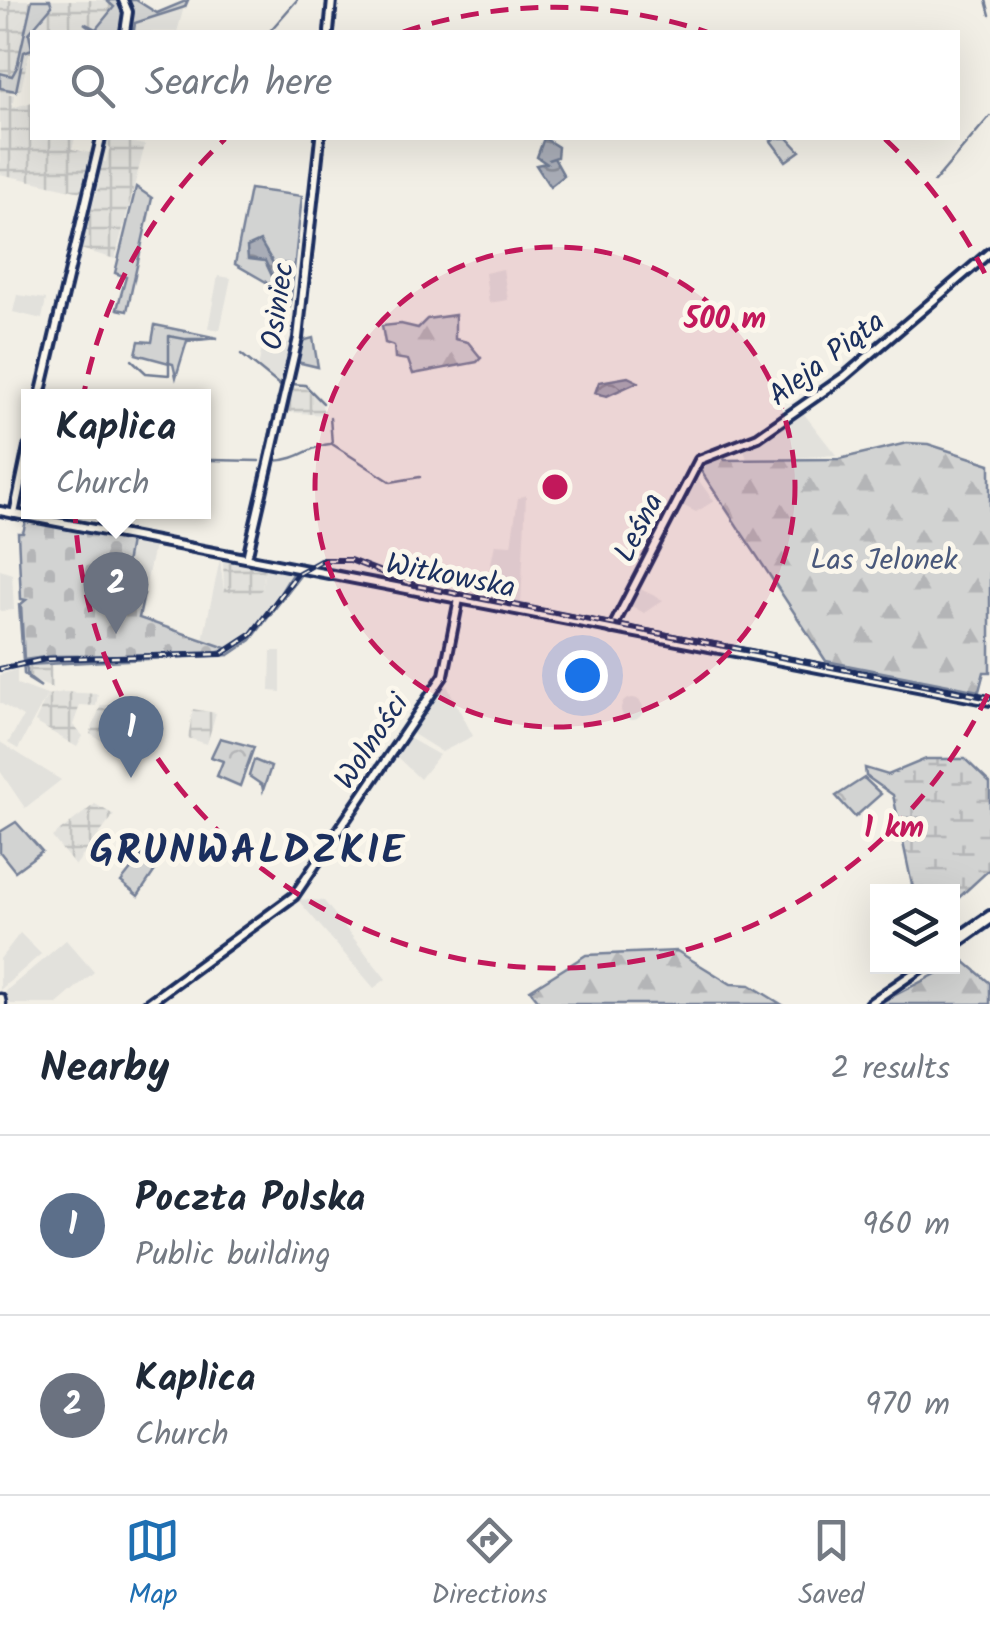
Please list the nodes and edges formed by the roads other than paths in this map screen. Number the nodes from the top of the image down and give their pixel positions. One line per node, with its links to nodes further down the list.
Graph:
1 (123, 0): 3 (street)
2 (332, 0): 4 (street)
3 (125, 30)
4 (329, 30)
5 (102, 140): 8 (street)
6 (320, 140): 15 (street, Osiniec)
7 (990, 252): 9 (street, Aleja Piąta)
8 (42, 389)
9 (714, 453): 17 (street, Leśna)
10 (21, 480): 12 (street)
11 (0, 511): 12 (street, Witkowska)
12 (14, 514): 13 (street, Witkowska)
13 (21, 515)
14 (40, 519): 15 (street, Witkowska)
15 (245, 558): 16 (street, Witkowska)
16 (459, 599): 17 (street, Witkowska); 22 (street, Wolności)
17 (612, 628): 18 (street, Witkowska)
18 (990, 702)
19 (990, 918): 20 (street)
20 (960, 939)
21 (910, 974): 23 (street)
22 (147, 1004)
23 (869, 1004)

